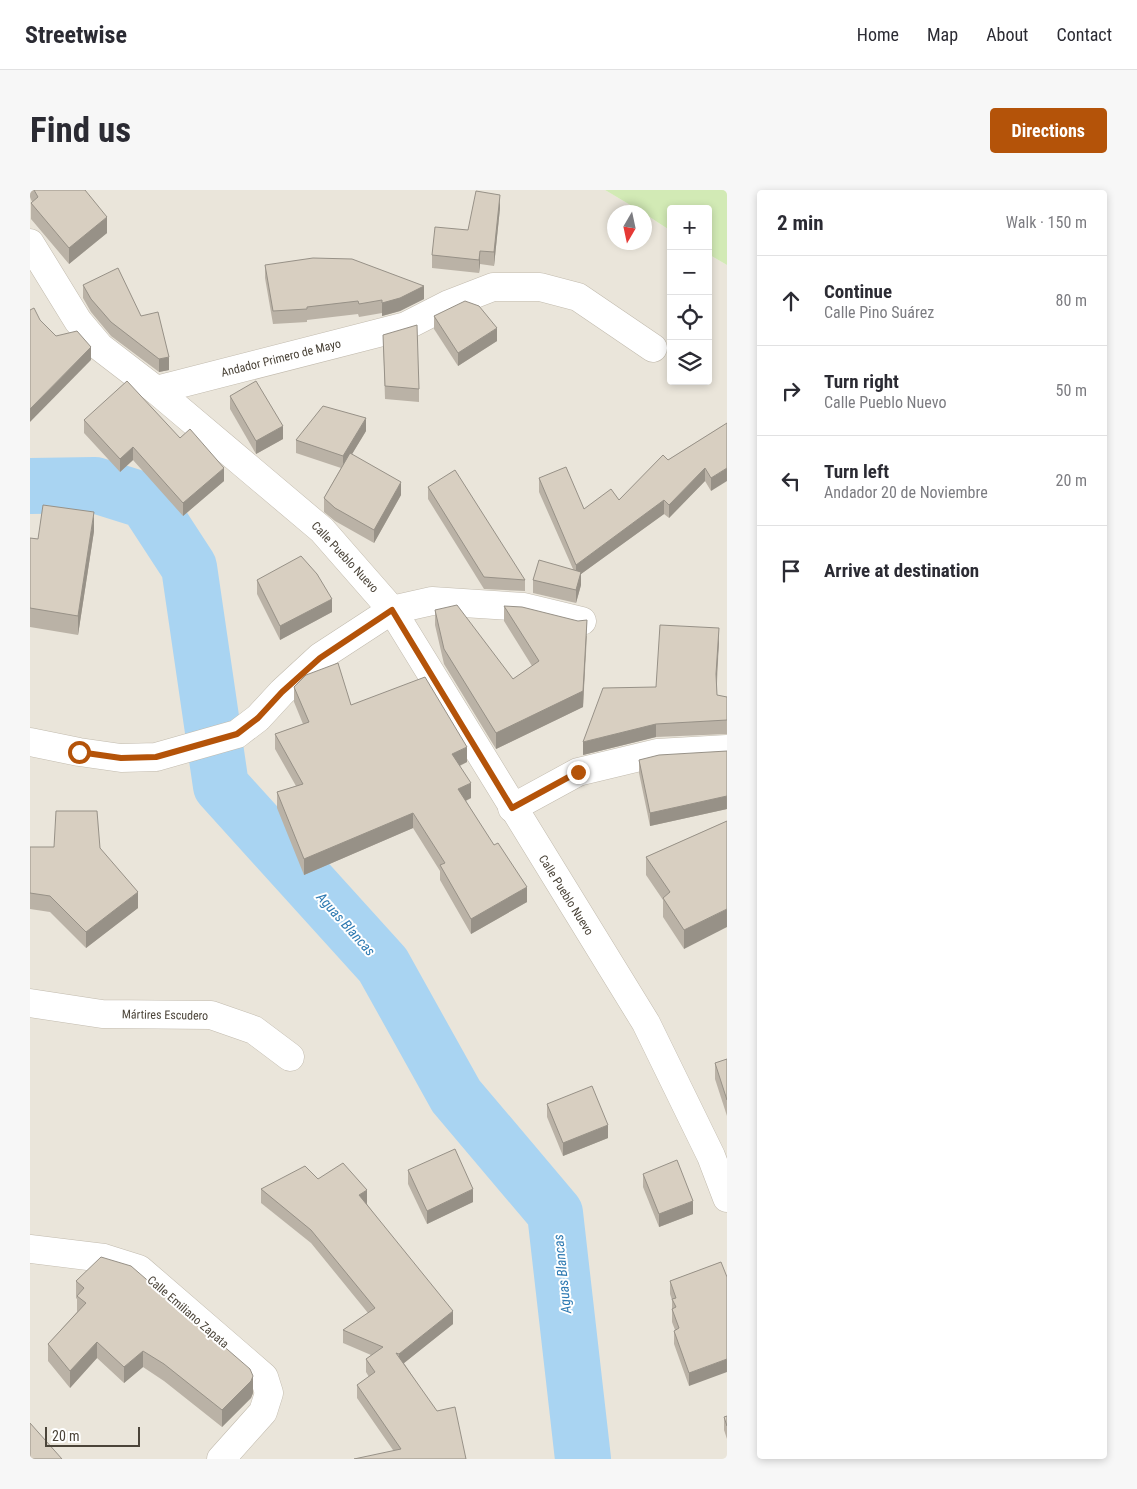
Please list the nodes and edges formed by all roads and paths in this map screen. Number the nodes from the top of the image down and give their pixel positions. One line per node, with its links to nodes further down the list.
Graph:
1 (30, 242): 3 (street, Calle Pueblo Nuevo)
2 (653, 348): 3 (street, Andador Primero de Mayo)
3 (156, 390): 4 (street, Calle Pueblo Nuevo)
4 (392, 610): 5 (street); 6 (street); 8 (street, Calle Pueblo Nuevo)
5 (582, 621)
6 (30, 742)
7 (727, 749): 8 (street)
8 (512, 808): 11 (street, Calle Pueblo Nuevo)
9 (30, 1004): 10 (street, Mártires Escudero)
10 (290, 1058)
11 (727, 1198)
12 (30, 1249): 13 (street, Calle Emiliano Zapata)
13 (221, 1459)

